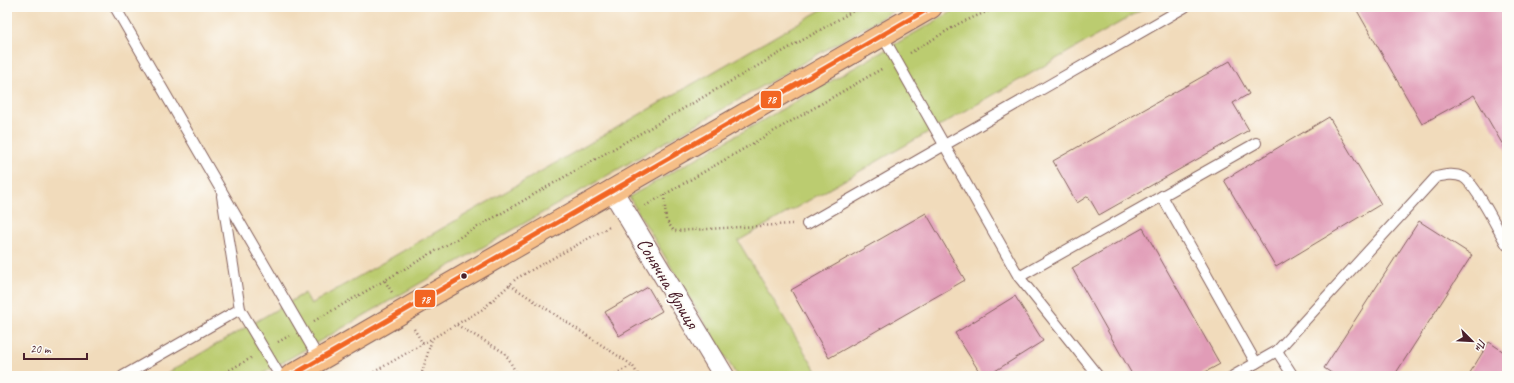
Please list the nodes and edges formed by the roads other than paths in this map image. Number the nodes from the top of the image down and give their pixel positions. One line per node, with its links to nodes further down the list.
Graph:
1 (115, 7): 7 (lane)
2 (931, 7): 4 (main road)
3 (1185, 7): 6 (lane)
4 (882, 35): 6 (lane); 8 (main road)
5 (1256, 143): 9 (lane)
6 (944, 145): 10 (lane); 13 (lane)
7 (221, 190): 14 (lane); 16 (lane)
8 (612, 190): 16 (main road); 21 (street, Сонячна вулиця)
9 (1162, 196): 13 (lane); 17 (lane)
10 (807, 224)
11 (1503, 232): 12 (lane); 15 (lane)
12 (1507, 244)
13 (1019, 277): 22 (lane)
14 (240, 309): 18 (lane); 19 (lane)
15 (1277, 351): 17 (lane); 24 (lane)
16 (319, 359): 20 (main road)
17 (1256, 363): 23 (lane)
18 (123, 376)
19 (280, 376)
20 (291, 376)
21 (724, 376)
22 (1098, 376)
23 (1233, 376)
24 (1293, 376)

